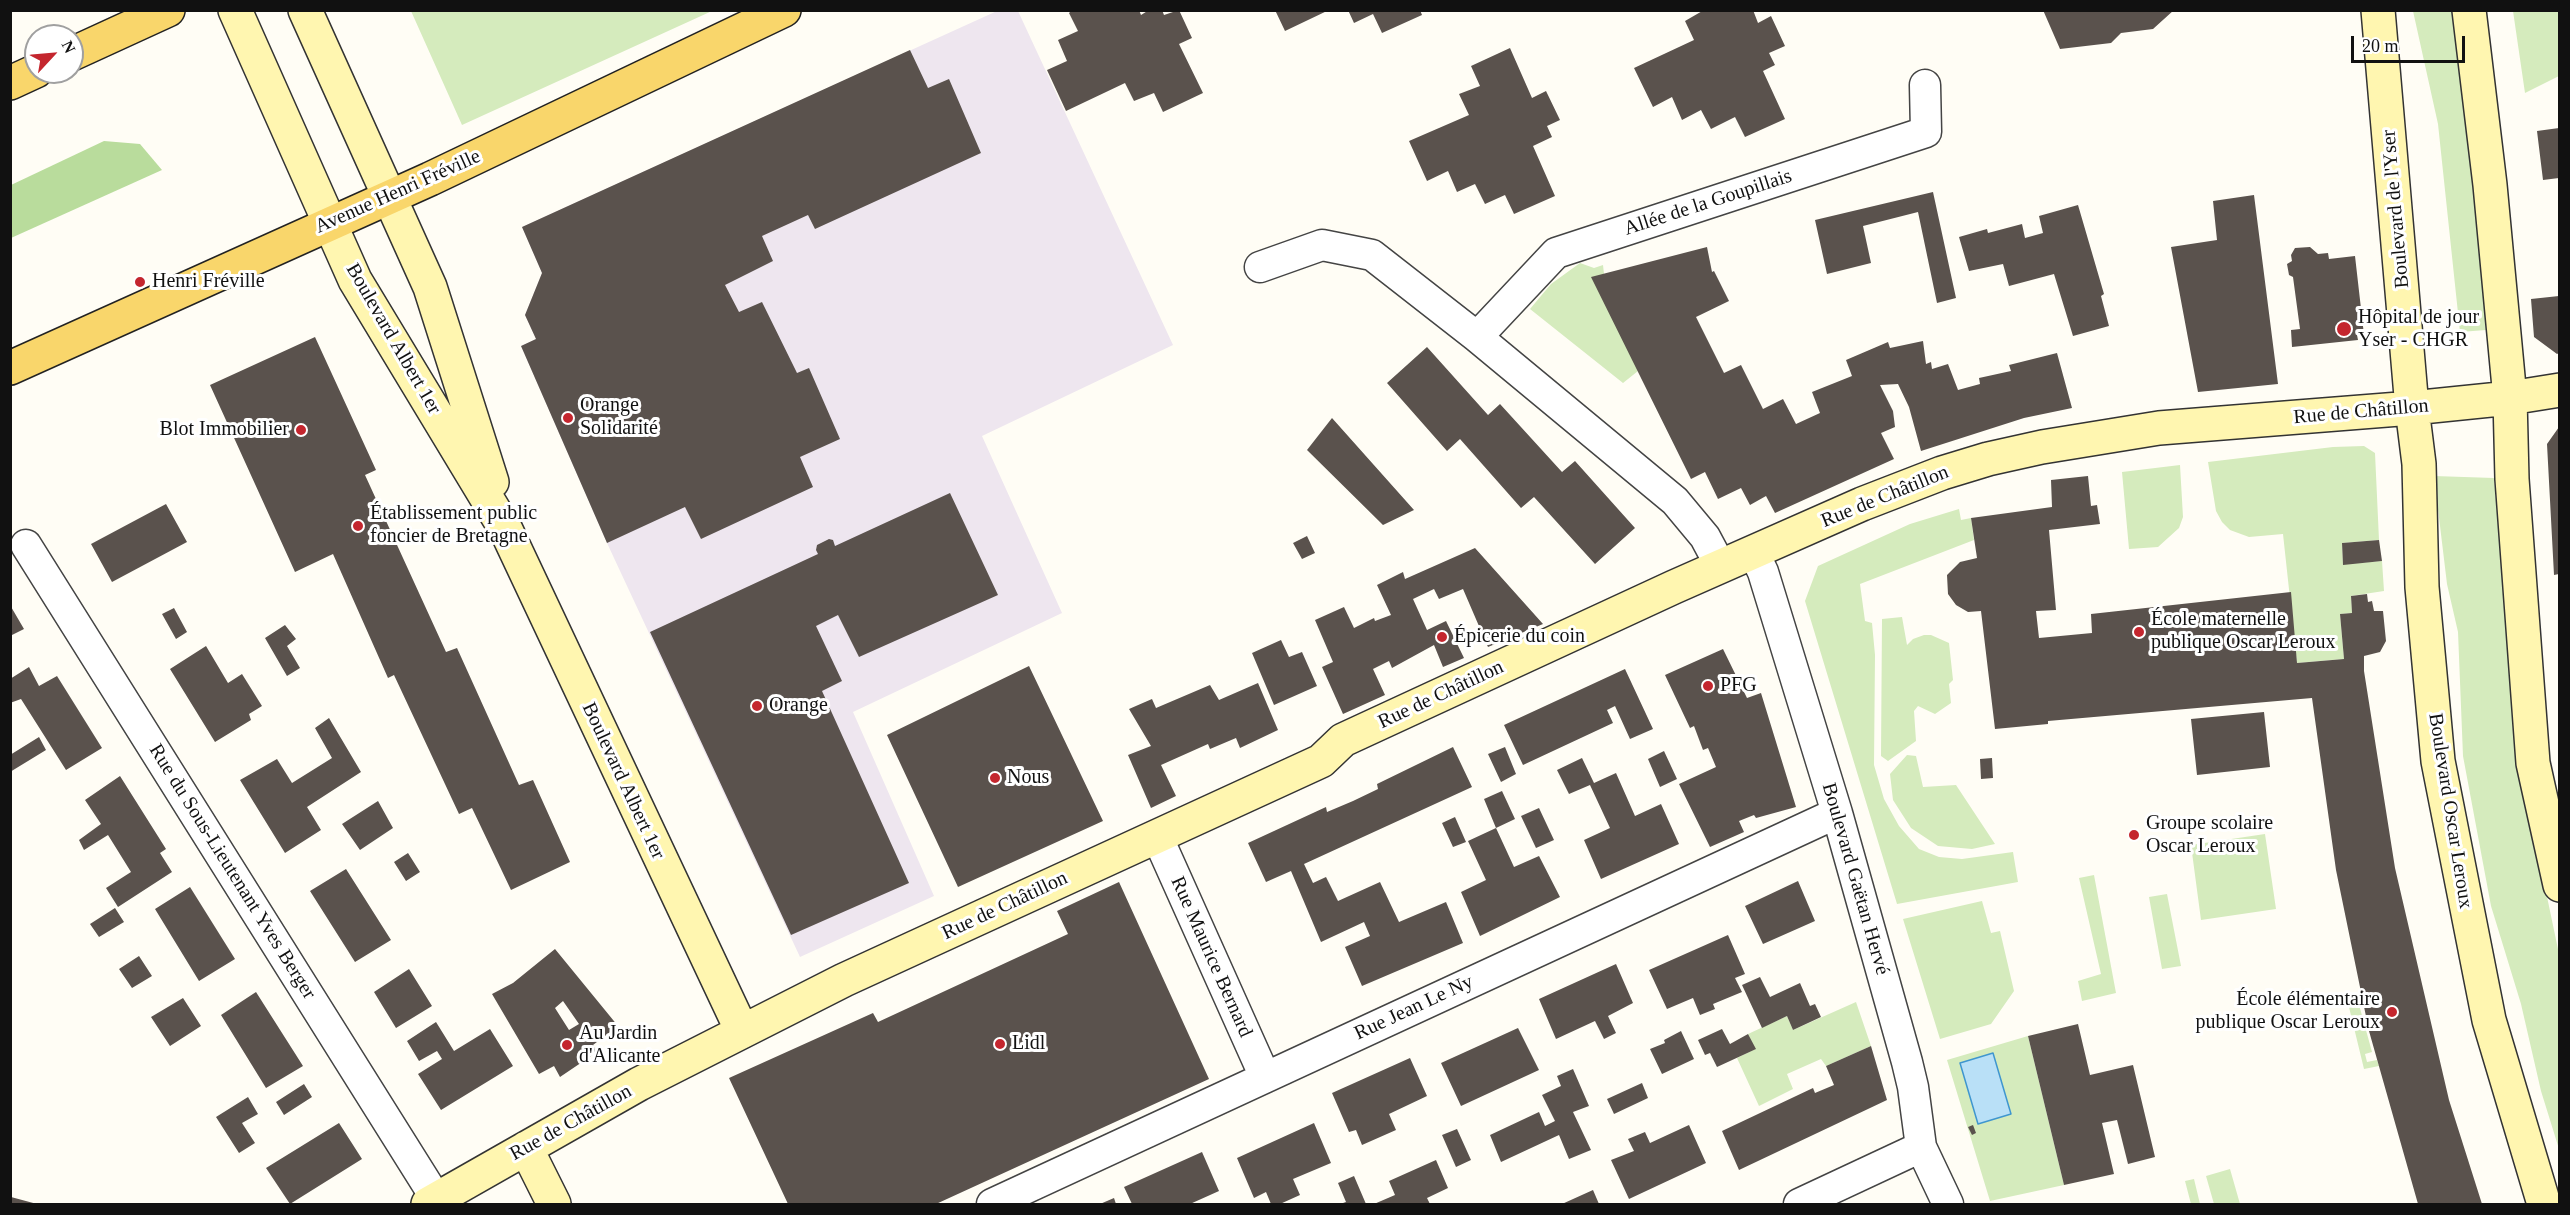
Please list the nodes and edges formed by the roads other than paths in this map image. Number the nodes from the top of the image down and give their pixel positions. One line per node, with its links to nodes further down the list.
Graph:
1 (168, 10): 7 (main road)
2 (235, 10): 12 (street, Boulevard Albert 1er)
3 (304, 10): 11 (street, Boulevard Albert 1er)
4 (784, 10): 11 (main road, Avenue Henri Fréville)
5 (2378, 10): 18 (street, Boulevard de l'Yser)
6 (2469, 10): 17 (street)
7 (84, 48)
8 (24, 77): 9 (main road)
9 (10, 83)
10 (1925, 86): 14 (street, Allée de la Goupillais)
11 (388, 197): 12 (main road, Avenue Henri Fréville); 19 (street, Boulevard Albert 1er)
12 (331, 223): 15 (main road, Avenue Henri Fréville); 19 (street, Boulevard Albert 1er)
13 (1260, 267): 14 (street)
14 (1477, 337): 22 (street)
15 (10, 368)
16 (2559, 390): 17 (street, Rue de Châtillon)
17 (2510, 398): 18 (street, Rue de Châtillon); 25 (street)
18 (2412, 408): 21 (street, Rue de Châtillon); 35 (street, Boulevard Oscar Leroux)
19 (506, 530): 26 (street, Boulevard Albert 1er)
20 (26, 545): 30 (street, Rue du Sous-Lieutenant Yves Berger)
21 (1754, 553): 22 (street, Rue de Châtillon); 23 (street, Boulevard Gaëtan Hervé)
22 (1721, 567): 24 (street, Rue de Châtillon)
23 (1837, 813): 27 (street, Rue Jean Le Ny); 28 (street, Boulevard Gaëtan Hervé)
24 (1157, 836): 26 (street, Rue de Châtillon); 27 (street, Rue Maurice Bernard)
25 (2559, 885)
26 (742, 1031): 29 (street, Rue de Châtillon)
27 (1265, 1077): 32 (street, Rue Jean Le Ny)
28 (1921, 1147): 33 (street); 34 (street, Boulevard Gaëtan Hervé)
29 (526, 1148): 30 (street, Rue de Châtillon); 31 (street)
30 (436, 1203)
31 (554, 1204)
32 (992, 1204)
33 (1799, 1204)
34 (1948, 1204)
35 (2544, 1204)

